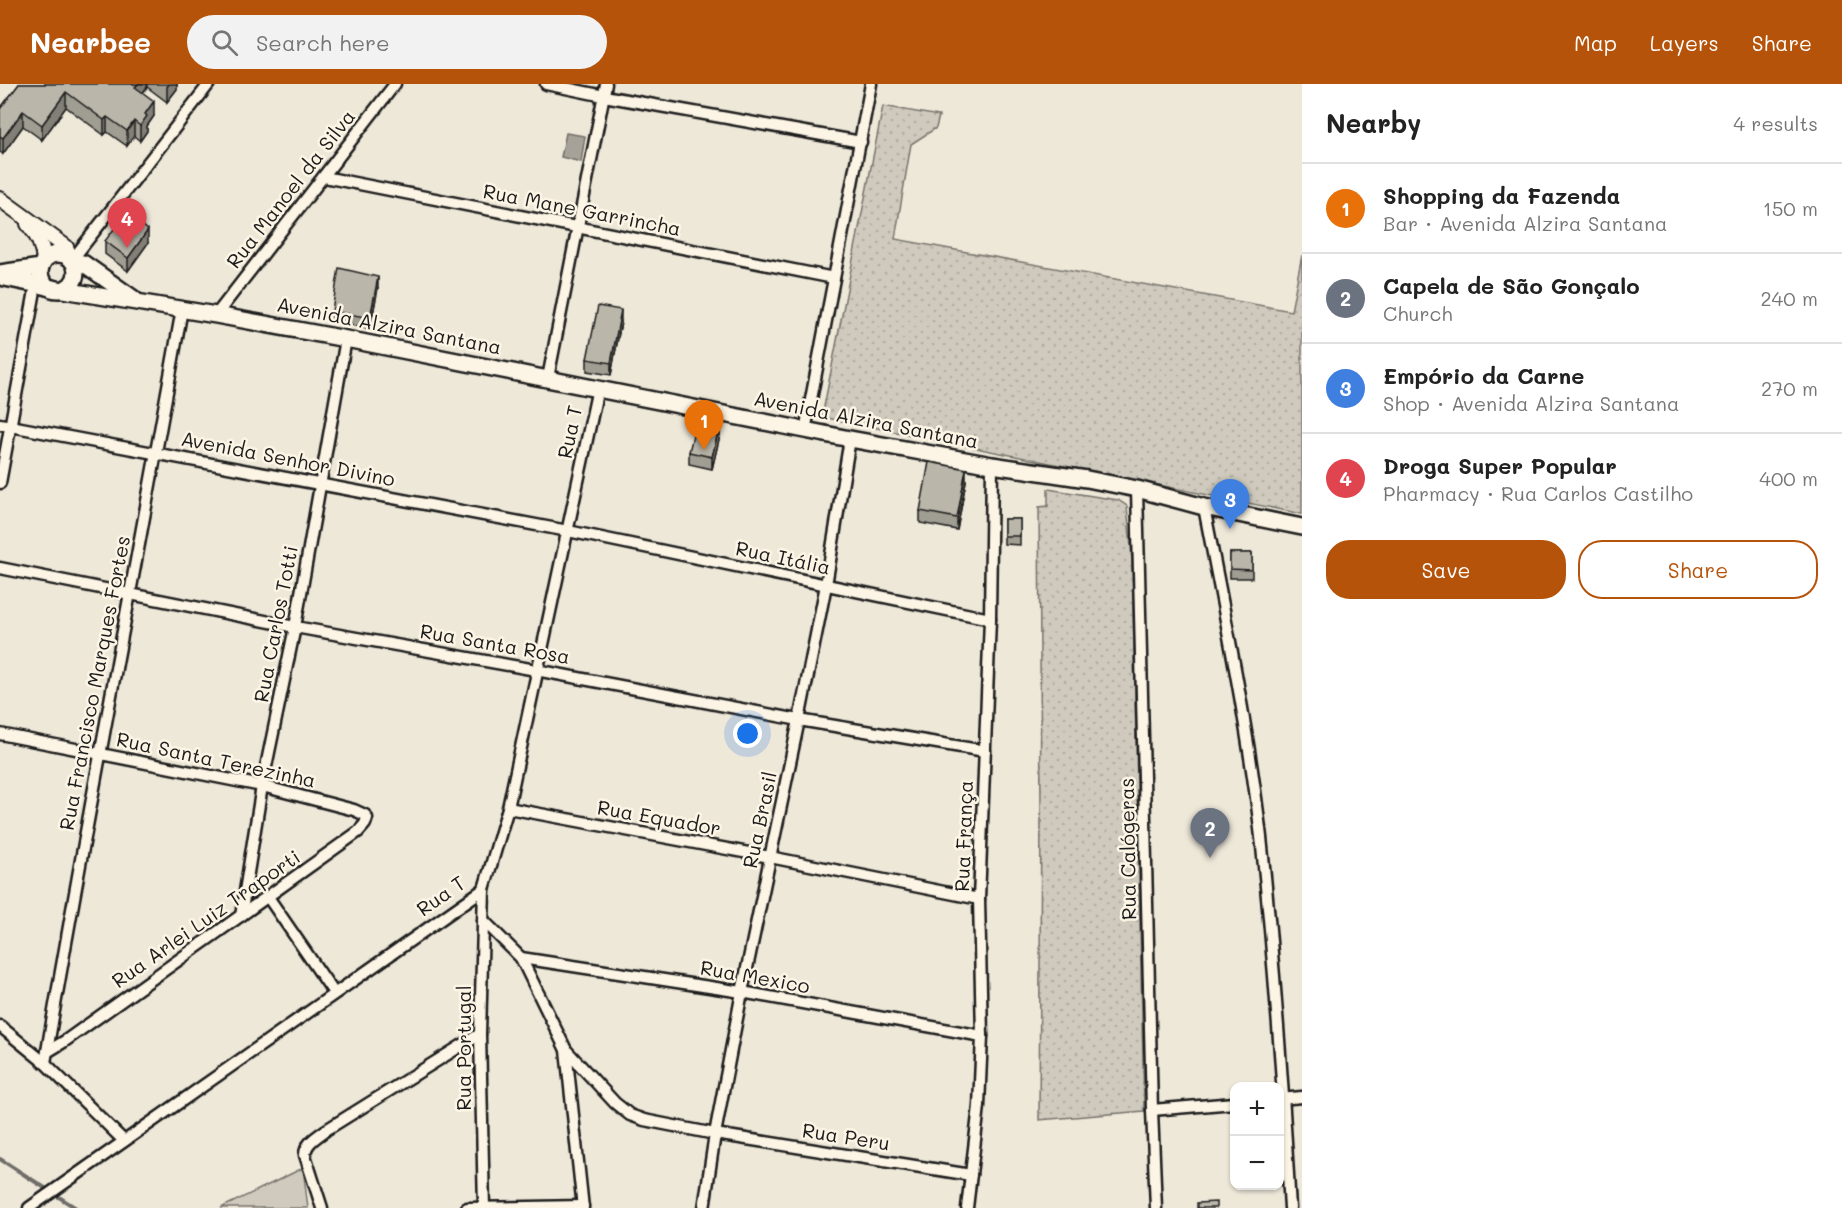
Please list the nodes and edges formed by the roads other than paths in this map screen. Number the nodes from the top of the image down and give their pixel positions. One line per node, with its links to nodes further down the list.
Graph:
1 (210, 84): 12 (street)
2 (395, 84): 8 (street, Rua Manoel da Silva)
3 (546, 84): 6 (street)
4 (606, 84): 6 (street)
5 (872, 84): 7 (street)
6 (604, 96): 7 (street); 11 (street)
7 (861, 142): 15 (street)
8 (324, 177): 11 (street, Rua Mane Garrincha); 20 (street, Rua Manoel da Silva)
9 (0, 199): 10 (street)
10 (19, 213): 12 (street); 13 (street)
11 (579, 228): 15 (street, Rua Mane Garrincha); 22 (street)
12 (72, 260): 13 (main road); 17 (main road); 18 (main road, Avenida Alzira Santana)
13 (42, 264): 14 (main road, Avenida Alzira Santana); 17 (main road)
14 (0, 275): 16 (main road, Avenida Alzira Santana)
15 (834, 278): 25 (street)
16 (36, 285): 17 (main road, Avenida Alzira Santana); 24 (street)
17 (55, 289): 18 (main road, Avenida Alzira Santana)
18 (138, 302): 19 (main road, Avenida Alzira Santana)
19 (182, 309): 20 (main road, Avenida Alzira Santana); 27 (street, Rua Francisco Marques Fortes)
20 (216, 315): 21 (main road, Avenida Alzira Santana)
21 (346, 339): 22 (main road, Avenida Alzira Santana); 30 (street, Rua Carlos Totti)
22 (548, 378): 23 (main road, Avenida Alzira Santana)
23 (598, 388): 25 (main road, Avenida Alzira Santana); 34 (street, Rua T)
24 (5, 425): 27 (street, Avenida Senhor Divino); 29 (street)
25 (805, 430): 26 (main road, Avenida Alzira Santana)
26 (850, 439): 28 (main road, Avenida Alzira Santana); 36 (street, Rua Brasil)
27 (156, 452): 30 (street, Avenida Senhor Divino); 37 (street, Rua Francisco Marques Fortes)
28 (992, 465): 31 (main road, Avenida Alzira Santana); 38 (street, Rua França)
29 (0, 483)
30 (320, 485): 34 (street, Avenida Senhor Divino); 39 (street, Rua Carlos Totti)
31 (1137, 489): 32 (main road, Avenida Alzira Santana); 66 (street, Rua Calógeras)
32 (1204, 507): 33 (main road, Avenida Alzira Santana); 62 (street)
33 (1302, 527)
34 (568, 531): 36 (street, Rua Itália); 40 (street, Rua T)
35 (0, 568): 37 (street, Rua Santa Rosa)
36 (826, 585): 38 (street, Rua Itália); 41 (street, Rua Brasil)
37 (130, 594): 39 (street, Rua Santa Rosa); 44 (street, Rua Francisco Marques Fortes)
38 (990, 619): 43 (street, Rua França)
39 (295, 627): 40 (street, Rua Santa Rosa); 45 (street, Rua Carlos Totti)
40 (536, 670): 41 (street, Rua Santa Rosa); 46 (street, Rua T)
41 (800, 720): 43 (street, Rua Santa Rosa); 48 (street, Rua Brasil)
42 (0, 734): 44 (street, Rua Santa Terezinha)
43 (985, 751): 51 (street, Rua França)
44 (99, 753): 45 (street, Rua Santa Terezinha); 61 (street, Rua Francisco Marques Fortes)
45 (262, 786): 47 (street, Rua Santa Terezinha); 52 (street, Rua Carlos Totti)
46 (508, 808): 48 (street, Rua Equador); 49 (street, Rua T)
47 (354, 810): 50 (street, Rua Arlei Luiz Traporti)
48 (770, 857): 51 (street, Rua Equador); 55 (street, Rua Brasil)
49 (484, 889): 53 (street, Rua Portugal); 56 (street, Rua T)
50 (268, 897): 52 (street, Rua Arlei Luiz Traporti); 56 (street)
51 (979, 900): 59 (street, Rua França)
52 (241, 916): 61 (street, Rua Arlei Luiz Traporti)
53 (483, 920): 54 (street); 58 (street, Rua Portugal)
54 (521, 958): 55 (street, Rua Mexico); 60 (street)
55 (742, 992): 59 (street, Rua Mexico); 68 (street, Rua Brasil)
56 (334, 993): 69 (street, Rua T)
57 (0, 1026): 61 (street)
58 (480, 1034): 71 (street, Rua Portugal); 74 (street)
59 (982, 1036): 70 (street, Rua França)
60 (566, 1050): 68 (street, Rua Peru); 72 (street)
61 (46, 1057): 69 (street)
62 (1281, 1082)
63 (1302, 1098): 64 (street)
64 (1284, 1099)
65 (1230, 1103): 66 (street)
66 (1152, 1110): 78 (street, Rua Calógeras)
67 (1284, 1126): 79 (street)
68 (715, 1134): 70 (street, Rua Peru); 76 (street, Rua Brasil)
69 (124, 1141): 73 (street, Rua T)
70 (971, 1175): 77 (street, Rua França)
71 (484, 1207): 72 (street); 75 (street)
72 (583, 1207)
73 (29, 1208)
74 (322, 1208)
75 (467, 1208)
76 (704, 1208)
77 (967, 1208)
78 (1156, 1208)
79 (1290, 1208)

